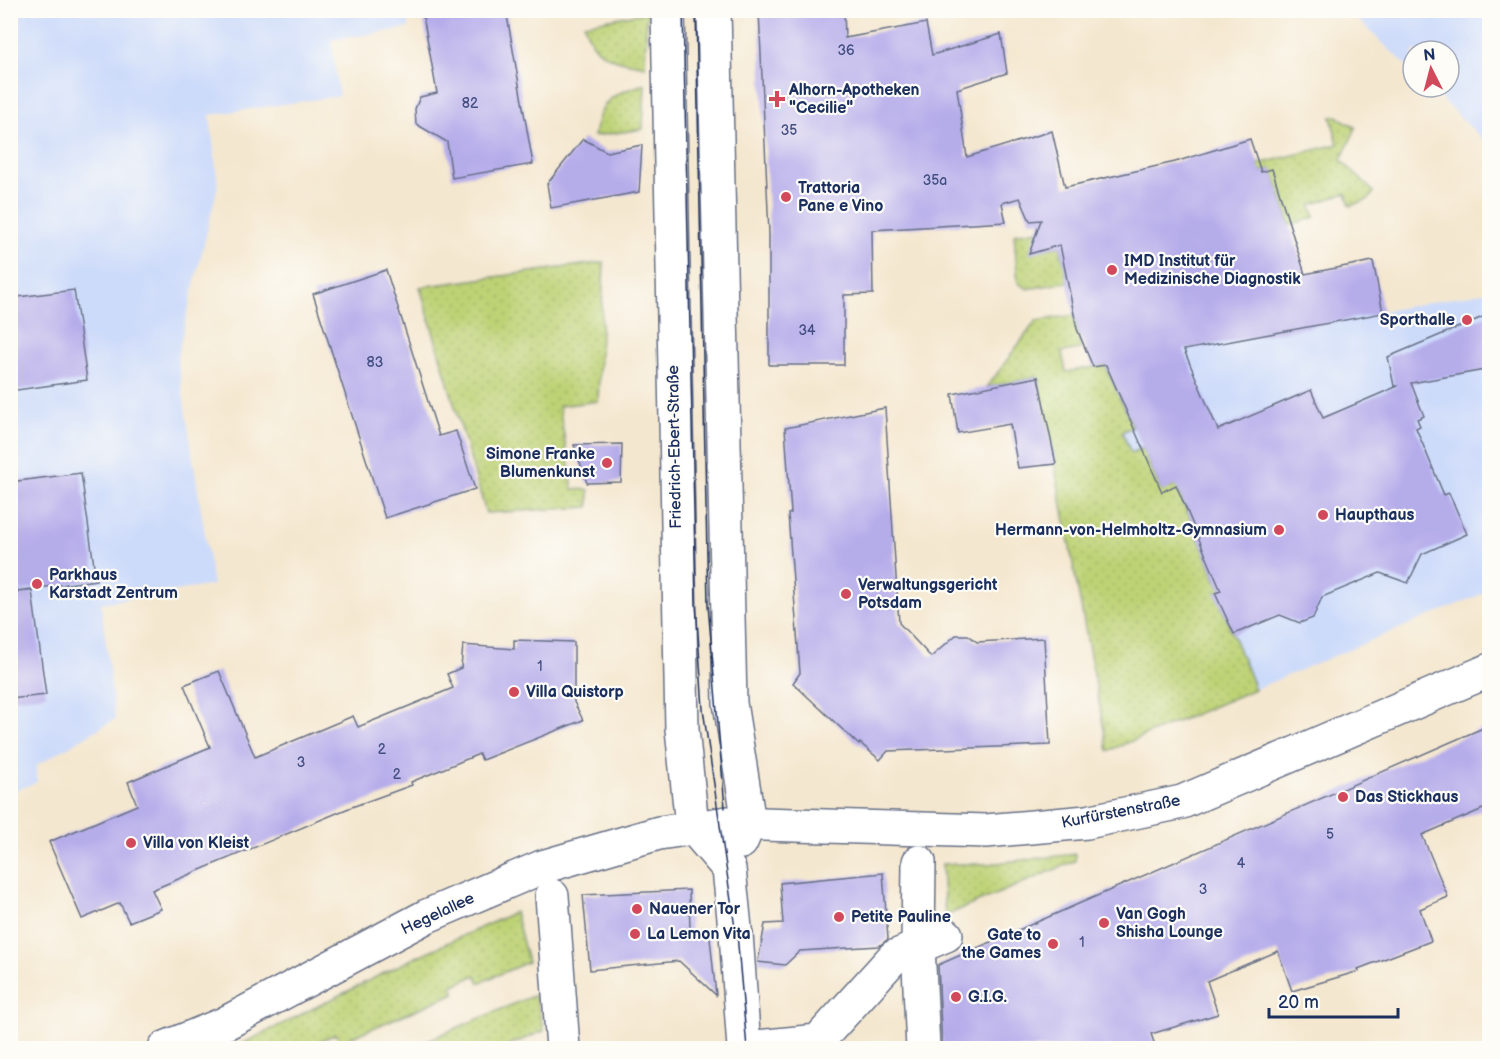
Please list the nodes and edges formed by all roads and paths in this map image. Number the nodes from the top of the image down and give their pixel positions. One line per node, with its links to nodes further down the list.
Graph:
1 (668, 10): 5 (street, Friedrich-Ebert-Straße)
2 (714, 10): 4 (street)
3 (1490, 670): 4 (street, Kurfürstenstraße)
4 (738, 823): 5 (street, Hegelallee); 7 (street)
5 (692, 826): 7 (street); 11 (street, Hegelallee)
6 (919, 862): 9 (street)
7 (729, 869): 14 (street)
8 (552, 896): 12 (street)
9 (932, 940): 10 (street); 15 (street)
10 (804, 1045): 14 (street)
11 (165, 1048)
12 (563, 1048)
13 (734, 1048): 14 (street)
14 (744, 1048)
15 (923, 1048)

